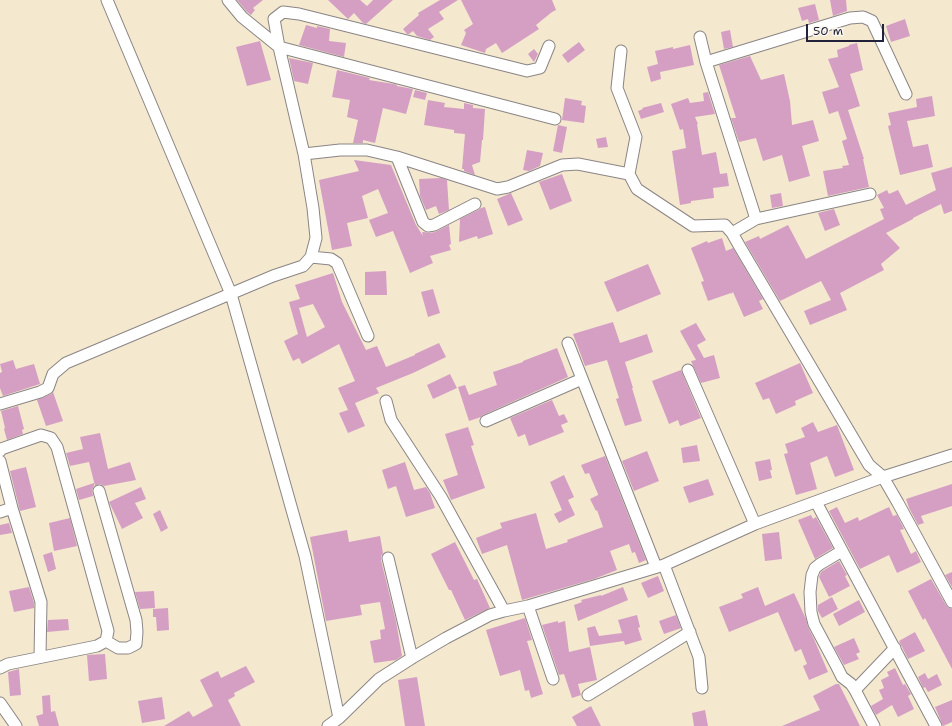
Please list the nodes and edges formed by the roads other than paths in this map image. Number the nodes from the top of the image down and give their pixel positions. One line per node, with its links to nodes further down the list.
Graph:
1 (107, 0): 18 (street)
2 (228, 0): 5 (street)
3 (700, 37): 7 (street)
4 (550, 46): 5 (street)
5 (279, 48): 9 (street); 10 (street)
6 (621, 51): 12 (street)
7 (706, 62): 8 (street); 15 (street)
8 (906, 94)
9 (555, 118)
10 (304, 154): 11 (street); 17 (street)
11 (397, 157): 12 (street); 14 (street)
12 (629, 174): 16 (street)
13 (870, 194): 15 (street)
14 (475, 204)
15 (756, 219): 16 (street)
16 (732, 233): 29 (street)
17 (311, 257): 18 (street); 19 (street)
18 (231, 294): 24 (street); 52 (street)
19 (368, 336)
20 (568, 343): 22 (street)
21 (688, 370): 34 (street)
22 (582, 379): 25 (street); 37 (street)
23 (386, 401): 40 (street)
24 (0, 404)
25 (486, 421)
26 (0, 451): 42 (street)
27 (952, 455): 29 (street)
28 (0, 461): 32 (street)
29 (883, 477): 31 (street); 38 (street)
30 (99, 491): 42 (street)
31 (816, 502): 34 (street); 35 (street)
32 (12, 508): 33 (street); 44 (street)
33 (0, 512)
34 (755, 524): 37 (street)
35 (842, 551): 43 (street); 49 (street)
36 (388, 558): 45 (street)
37 (660, 566): 39 (street); 41 (street)
38 (952, 602)
39 (528, 606): 40 (street); 47 (street)
40 (504, 611): 45 (street)
41 (690, 632): 48 (street); 50 (street)
42 (106, 641): 44 (street)
43 (895, 648): 49 (street); 56 (street)
44 (40, 658): 46 (street)
45 (412, 658): 52 (street)
46 (0, 668)
47 (553, 680)
48 (702, 688)
49 (855, 690): 55 (street)
50 (588, 695)
51 (0, 703): 53 (street)
52 (339, 718): 54 (street)
53 (16, 726)
54 (328, 726)
55 (874, 726)
56 (936, 726)

